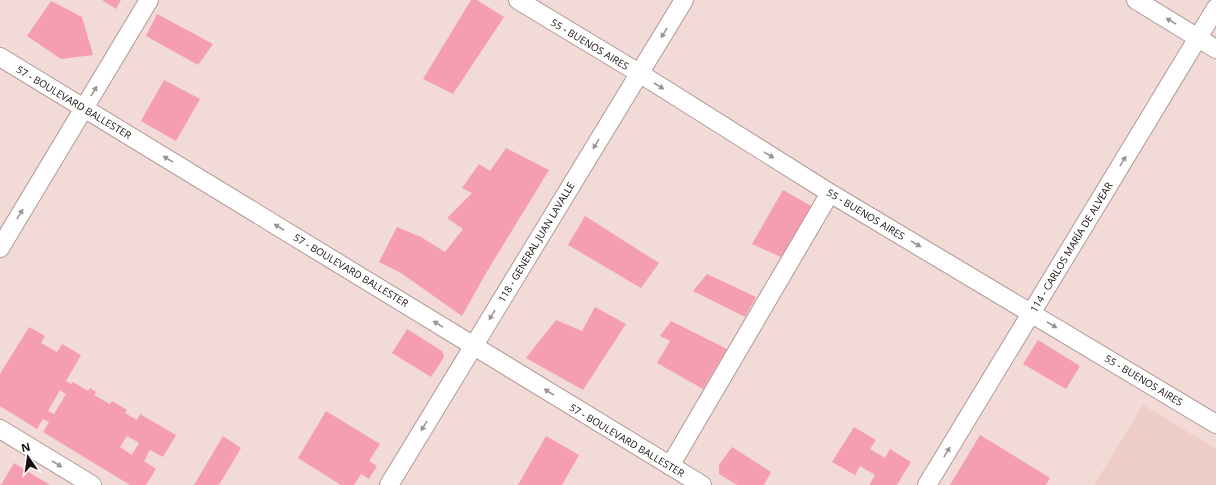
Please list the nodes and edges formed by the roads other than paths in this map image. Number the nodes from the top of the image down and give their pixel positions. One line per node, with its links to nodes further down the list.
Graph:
1 (149, 0): 10 (street, one-way to 1)
2 (518, 0): 9 (street, 55 - BUENOS AIRES)
3 (684, 0): 9 (street, 118 - GENERAL JUAN LAVALLE, one-way to 9)
4 (1136, 0): 6 (street, one-way to 4)
5 (1216, 8): 6 (street, 114 - CARLOS MARÍA DE ALVEAR)
6 (1198, 38): 7 (street); 13 (street, 114 - CARLOS MARÍA DE ALVEAR, one-way to 6)
7 (1216, 49)
8 (0, 56): 10 (street, 57 - BOULEVARD BALLESTER)
9 (639, 73): 11 (street, 55 - BUENOS AIRES, one-way to 11); 14 (street, 118 - GENERAL JUAN LAVALLE, one-way to 14)
10 (84, 107): 12 (street, one-way to 10); 14 (street, 57 - BOULEVARD BALLESTER, one-way to 10)
11 (830, 193): 13 (street, 55 - BUENOS AIRES, one-way to 13); 17 (street)
12 (0, 248)
13 (1032, 312): 15 (street, 55 - BUENOS AIRES, one-way to 15); 21 (street, 114 - CARLOS MARÍA DE ALVEAR, one-way to 13)
14 (474, 345): 17 (street, 57 - BOULEVARD BALLESTER, one-way to 14); 19 (street, 118 - GENERAL JUAN LAVALLE, one-way to 19)
15 (1216, 424)
16 (0, 429): 18 (street, one-way to 18)
17 (670, 466): 20 (street, 57 - BOULEVARD BALLESTER)
18 (92, 485)
19 (389, 485)
20 (702, 485)
21 (927, 485)

